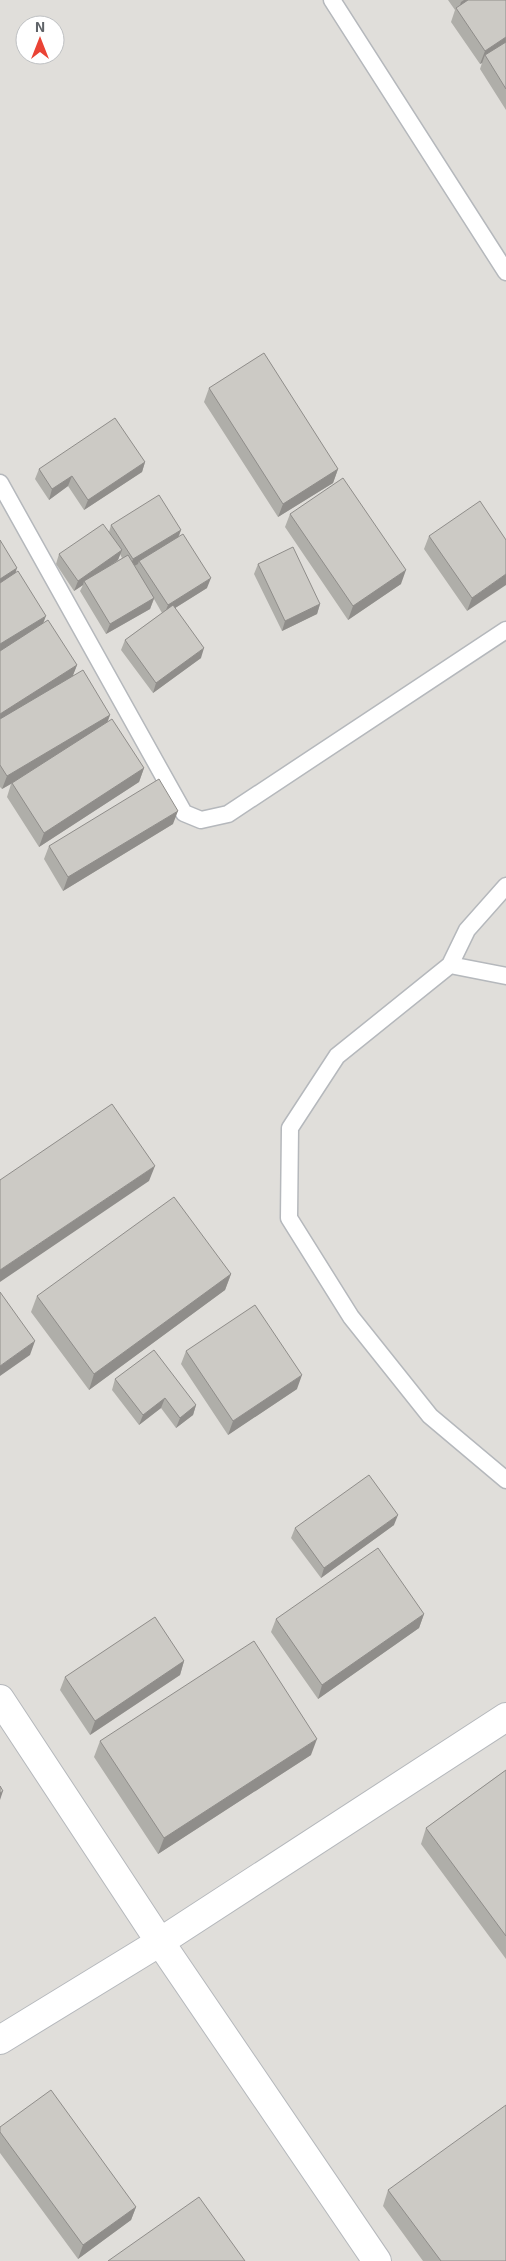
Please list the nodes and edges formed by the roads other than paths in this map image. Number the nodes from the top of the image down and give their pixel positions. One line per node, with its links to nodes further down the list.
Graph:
1 (332, 0): 2 (lane)
2 (506, 272)
3 (0, 484): 4 (lane)
4 (506, 630)
5 (506, 886): 6 (lane)
6 (450, 965): 7 (lane); 8 (lane)
7 (506, 976)
8 (506, 1480)
9 (0, 1699): 11 (street)
10 (506, 1717): 11 (street)
11 (160, 1942): 12 (street); 13 (street)
12 (0, 2040)
13 (377, 2261)

